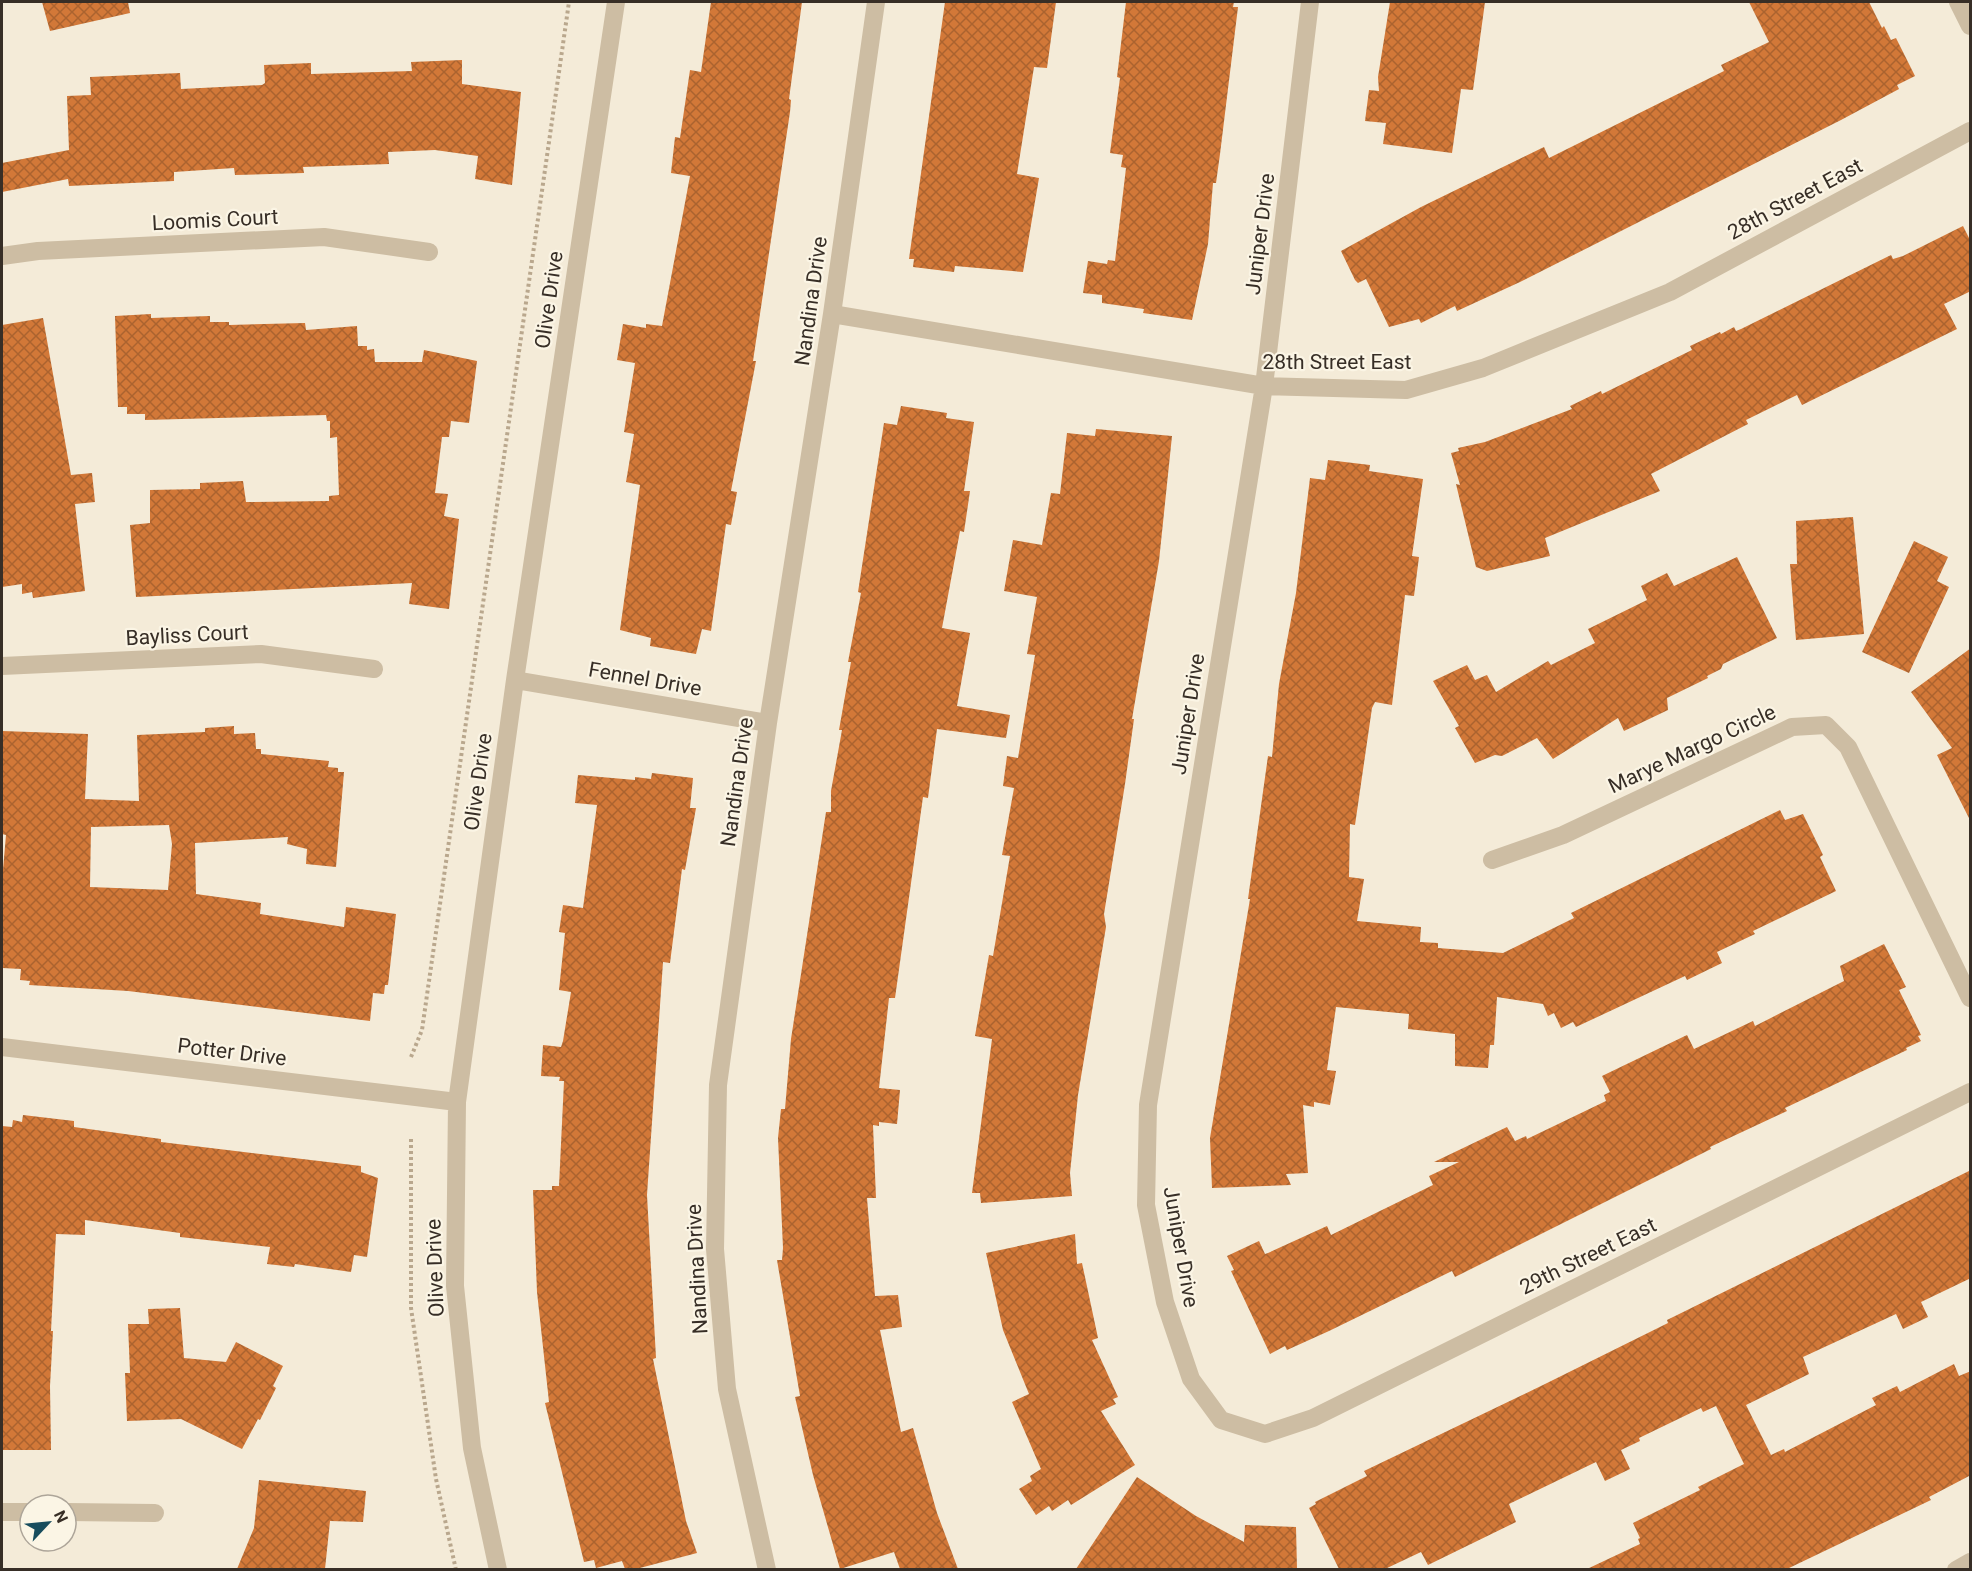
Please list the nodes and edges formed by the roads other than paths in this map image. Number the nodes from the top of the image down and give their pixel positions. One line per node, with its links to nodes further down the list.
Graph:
1 (616, 2): 13 (street, Olive Drive)
2 (876, 2): 9 (street, Nandina Drive)
3 (1310, 2): 10 (street, Juniper Drive)
4 (1958, 2): 5 (street)
5 (1971, 26)
6 (1971, 131): 10 (street, 28th Street East)
7 (429, 252): 8 (street, Loomis Court)
8 (2, 256)
9 (832, 314): 10 (street, 28th Street East); 14 (street, Nandina Drive)
10 (1264, 386): 20 (street, Juniper Drive)
11 (2, 666): 12 (street, Bayliss Court)
12 (374, 669)
13 (515, 680): 14 (street, Fennel Drive); 19 (street, Olive Drive)
14 (768, 723): 27 (street, Nandina Drive)
15 (1492, 860): 16 (street, Marye Margo Circle)
16 (1971, 998)
17 (2, 1047): 19 (street, Potter Drive)
18 (1971, 1092): 20 (street, 29th Street East)
19 (457, 1102): 26 (street, Olive Drive)
20 (1221, 1420)
21 (2, 1512): 22 (street)
22 (18, 1512)
23 (78, 1512): 24 (street)
24 (155, 1513)
25 (1971, 1562): 28 (street)
26 (498, 1569)
27 (767, 1569)
28 (1956, 1569)

